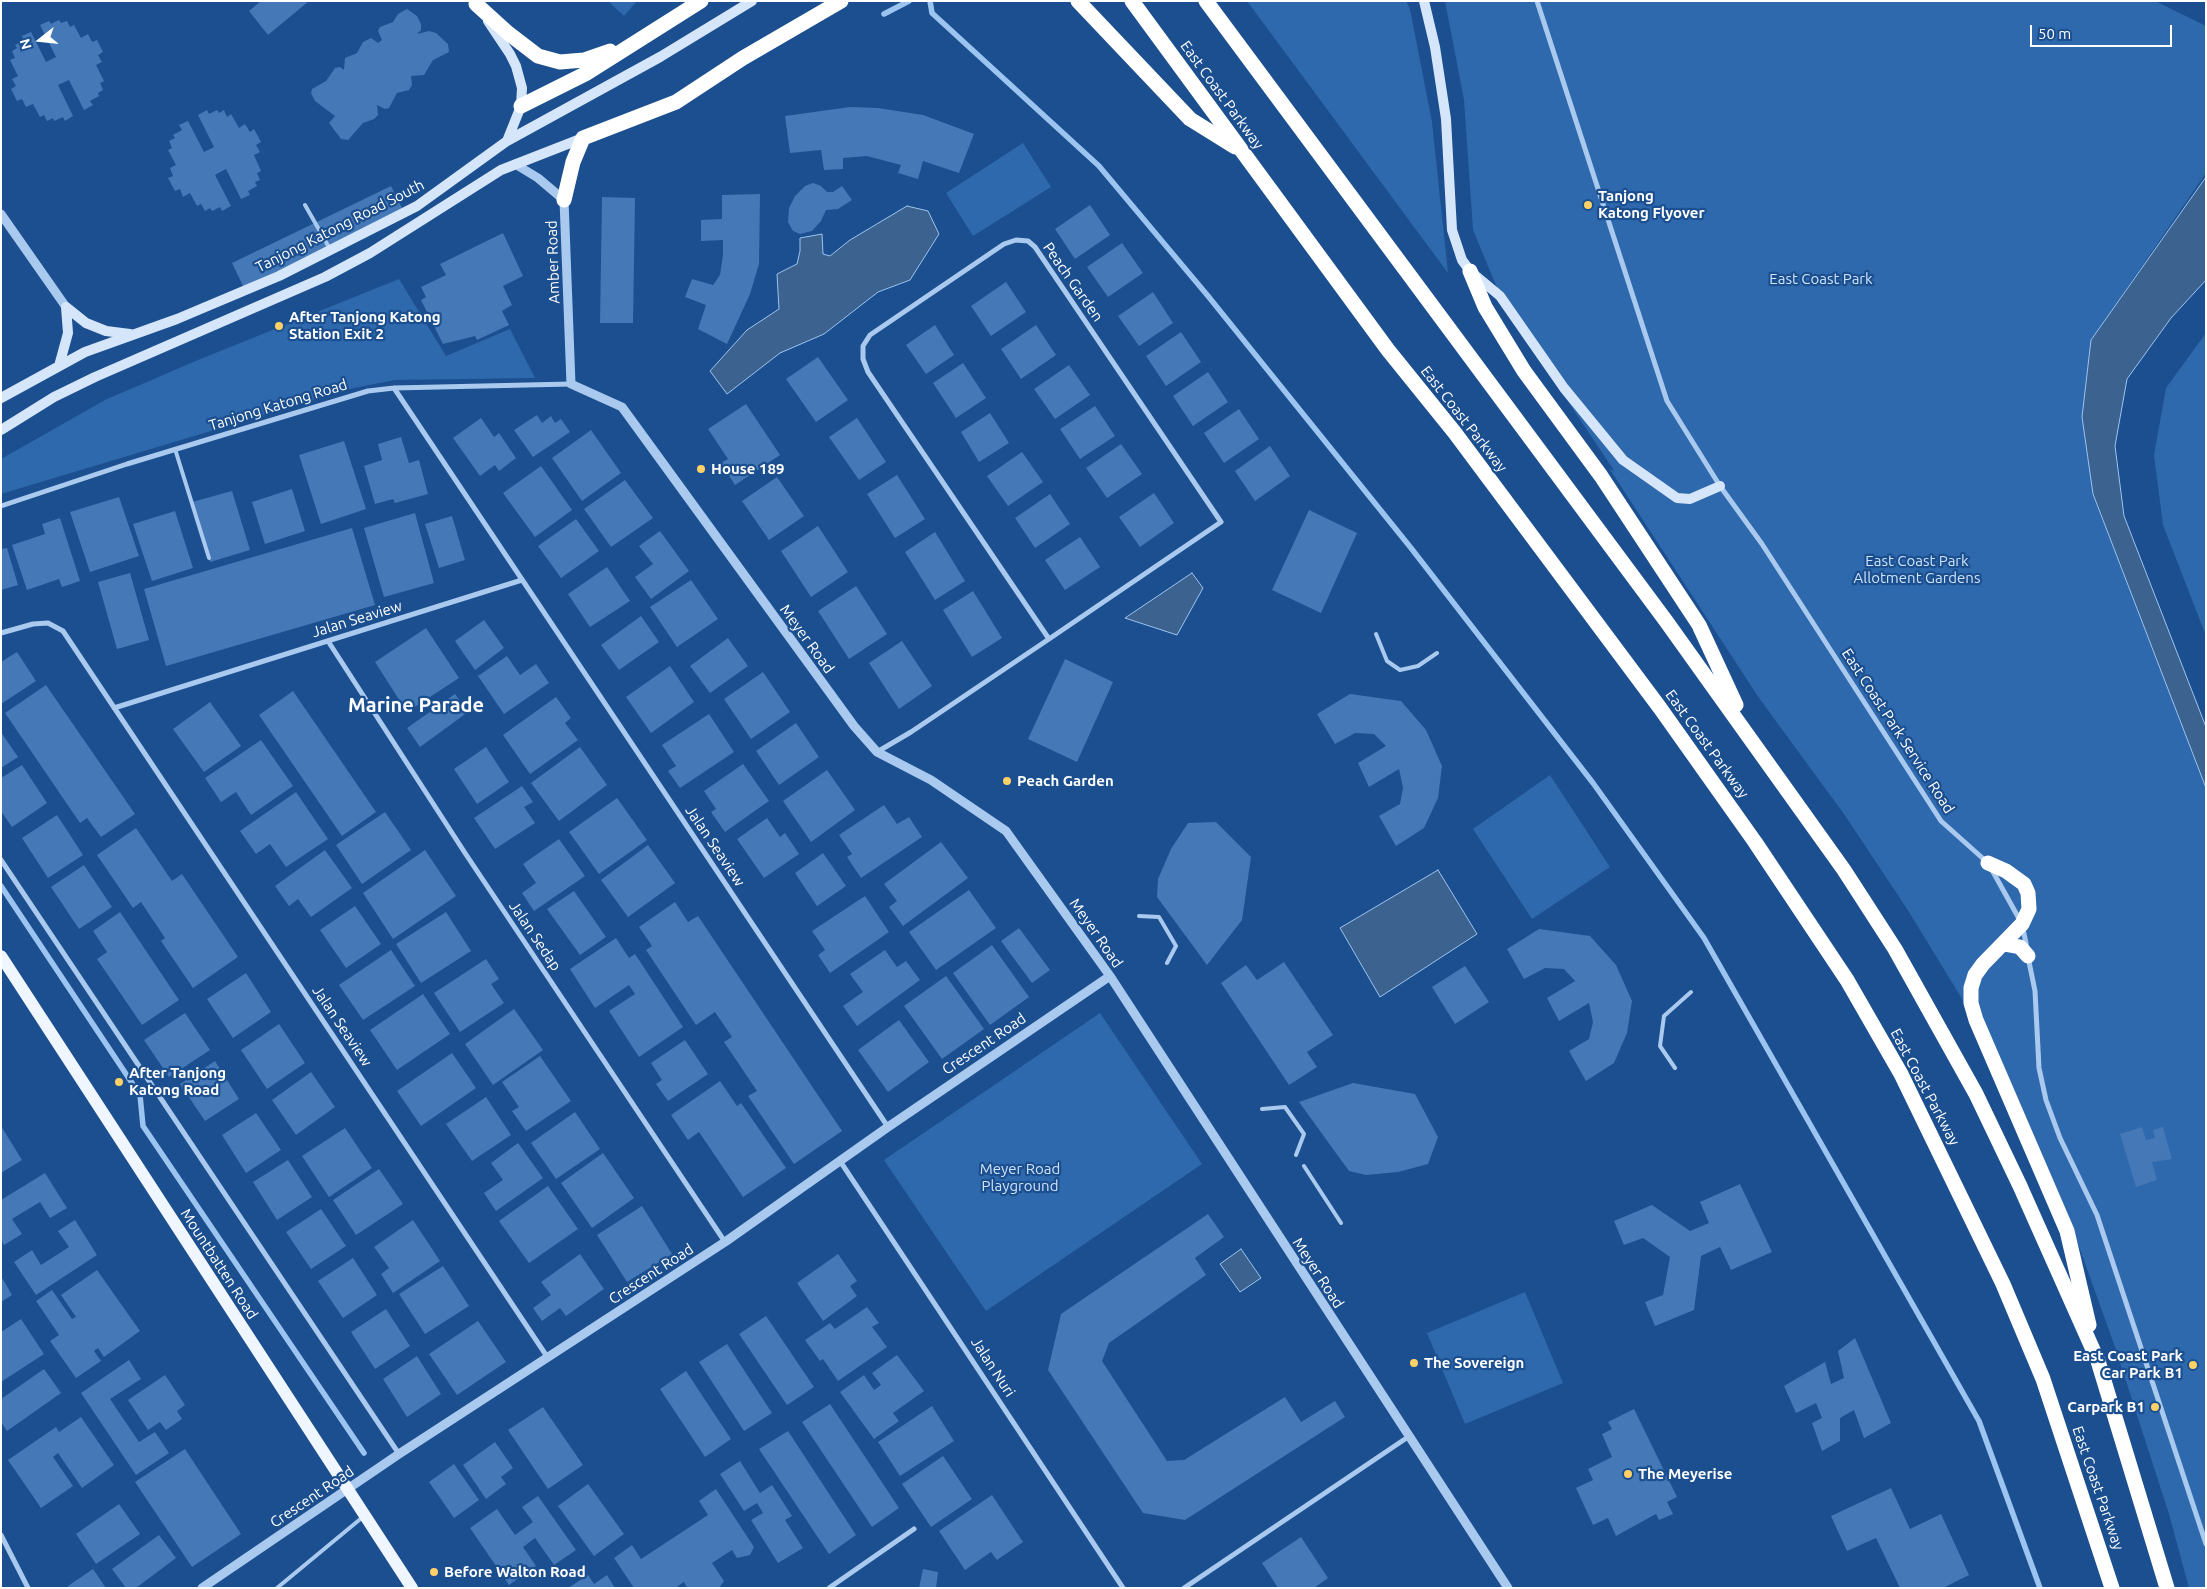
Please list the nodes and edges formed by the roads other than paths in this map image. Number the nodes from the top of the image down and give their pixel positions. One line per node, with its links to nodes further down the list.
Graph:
1 (701, 1): 10 (highway)
2 (752, 1): 13 (main road, Tanjong Katong Road South)
3 (841, 1): 12 (highway)
4 (1078, 1): 14 (highway)
5 (1132, 1): 14 (highway, East Coast Parkway)
6 (1206, 1): 39 (highway)
7 (1424, 1): 20 (main road)
8 (1538, 1): 29 (street, East Coast Park Service Road)
9 (475, 3): 10 (highway); 11 (main road)
10 (637, 42): 11 (highway)
11 (521, 106): 13 (main road)
12 (583, 138): 15 (main road, Tanjong Katong Road South); 16 (highway)
13 (507, 141): 19 (main road, Tanjong Katong Road South)
14 (1240, 150): 76 (highway, East Coast Parkway)
15 (515, 164): 16 (street, Amber Road); 27 (main road, Tanjong Katong Road South)
16 (564, 200): 24 (street, Amber Road)
17 (305, 206): 19 (lane)
18 (1, 214): 21 (street)
19 (330, 250): 22 (main road, Tanjong Katong Road South)
20 (1470, 271): 29 (main road); 39 (highway)
21 (66, 307): 22 (main road); 23 (main road)
22 (133, 335): 23 (main road, Tanjong Katong Road South)
23 (59, 366): 26 (main road, Tanjong Katong Road South)
24 (571, 384): 25 (street, Tanjong Katong Road); 40 (street, Meyer Road)
25 (394, 388): 28 (street, Tanjong Katong Road); 32 (street, Jalan Seaview)
26 (1, 398)
27 (1, 430)
28 (175, 449): 30 (street, Tanjong Katong Road); 31 (lane)
29 (1720, 486): 42 (street, East Coast Park Service Road)
30 (1, 506)
31 (209, 558)
32 (522, 580): 36 (street, Jalan Seaview); 53 (street, Jalan Seaview)
33 (1, 633): 38 (street, Jalan Seaview)
34 (1376, 634): 37 (lane)
35 (1049, 639): 35 (street, Peach Garden); 40 (street, Peach Garden)
36 (328, 642): 38 (street, Jalan Seaview); 58 (street, Jalan Sedap)
37 (1437, 653)
38 (114, 708): 59 (street, Jalan Seaview)
39 (1750, 736): 60 (highway)
40 (877, 752): 49 (street, Meyer Road)
41 (1, 860): 62 (street)
42 (1988, 863): 44 (highway)
43 (1139, 916): 48 (lane)
44 (2022, 924): 45 (highway); 47 (street)
45 (2004, 944): 47 (highway); 60 (highway)
46 (1, 956): 63 (main road, Mountbatten Road)
47 (2028, 956): 67 (street)
48 (1167, 963)
49 (1110, 976): 53 (street, Crescent Road); 61 (street, Meyer Road)
50 (1691, 992): 51 (lane)
51 (1675, 1068)
52 (1262, 1108): 54 (lane)
53 (888, 1127): 55 (street, Crescent Road)
54 (1296, 1155)
55 (840, 1161): 58 (street, Crescent Road); 73 (street, Jalan Nuri)
56 (1304, 1166): 57 (lane)
57 (1341, 1223)
58 (725, 1242): 59 (street, Crescent Road)
59 (548, 1358): 62 (street, Crescent Road)
60 (2098, 1361): 77 (highway)
61 (1408, 1437): 74 (street); 75 (street, Meyer Road)
62 (399, 1454): 63 (street, Crescent Road)
63 (347, 1490): 64 (main road, Mountbatten Road); 69 (street, Crescent Road)
64 (364, 1516): 70 (lane); 71 (main road, Mountbatten Road)
65 (914, 1529): 72 (street)
66 (1, 1535): 68 (street)
67 (2206, 1544)
68 (28, 1588)
69 (202, 1588)
70 (277, 1588)
71 (412, 1588)
72 (828, 1588)
73 (1123, 1588)
74 (1184, 1588)
75 (1508, 1588)
76 (2112, 1588)
77 (2167, 1588)

